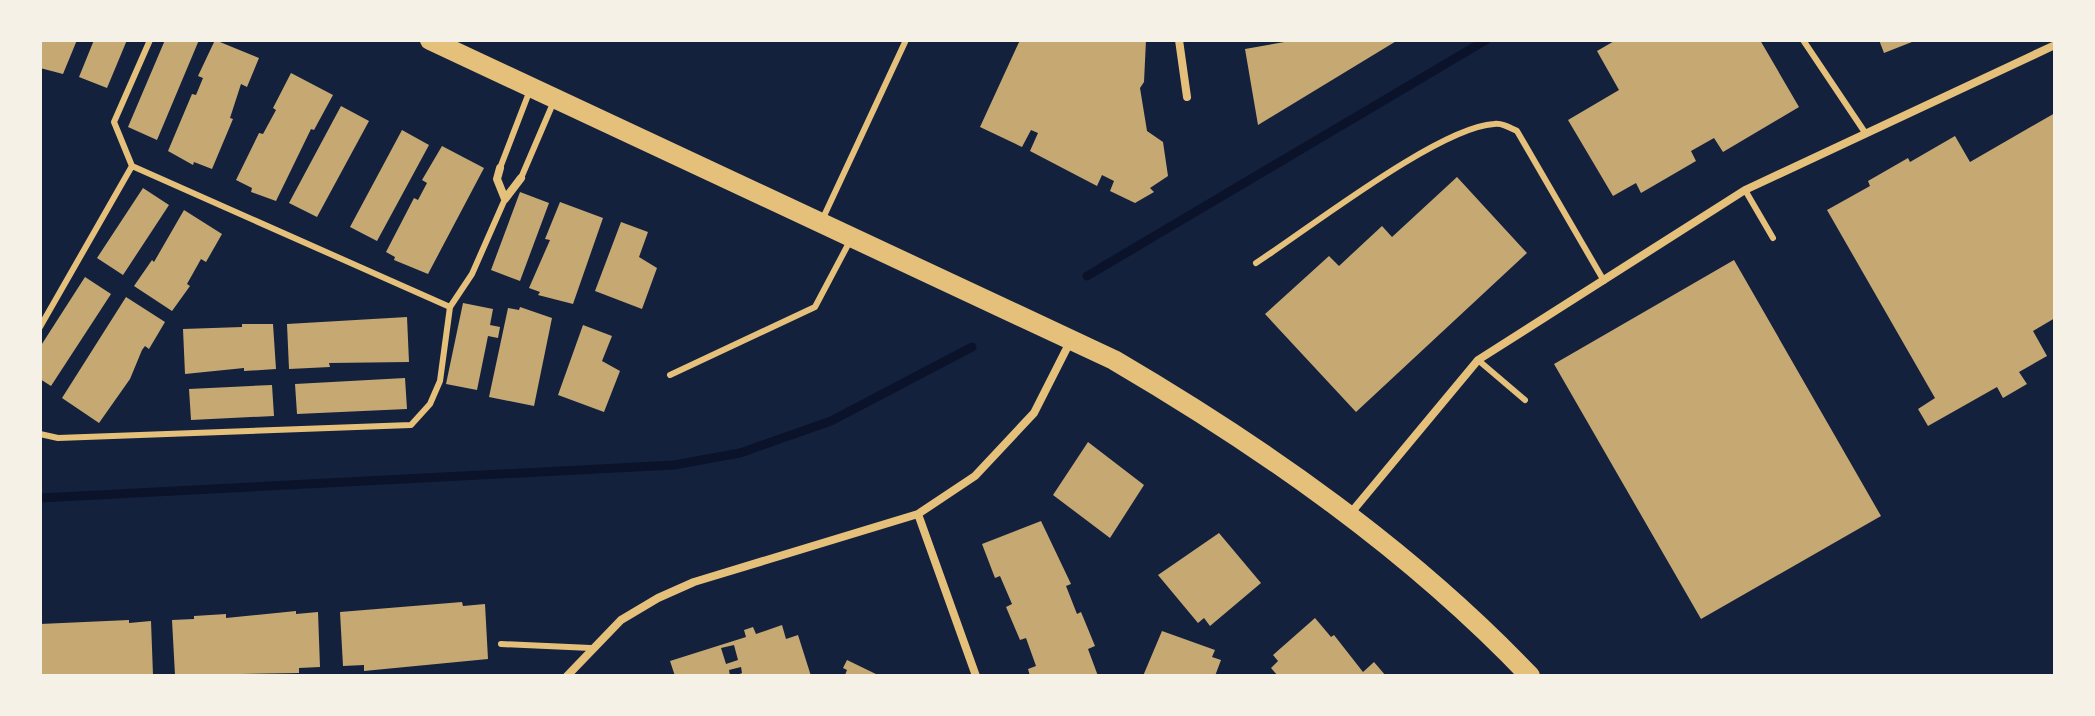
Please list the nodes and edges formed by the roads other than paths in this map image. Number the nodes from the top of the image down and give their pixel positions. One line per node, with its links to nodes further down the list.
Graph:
1 (150, 40): 11 (lane)
2 (430, 40): 7 (main road)
3 (906, 40): 16 (lane)
4 (1179, 40): 8 (street)
5 (1803, 40): 10 (lane)
6 (2055, 45): 10 (street)
7 (531, 87): 9 (main road); 12 (lane)
8 (1187, 97)
9 (555, 98): 13 (lane); 16 (main road)
10 (1866, 134): 14 (street)
11 (132, 166): 21 (lane); 22 (lane)
12 (500, 168): 15 (street)
13 (521, 178): 15 (street)
14 (1745, 190): 18 (lane); 20 (street)
15 (505, 199): 21 (lane)
16 (822, 221): 17 (main road)
17 (853, 236): 23 (main road); 25 (lane)
18 (1773, 238)
19 (1256, 263): 20 (lane)
20 (1604, 281): 24 (street)
21 (450, 307): 27 (lane)
22 (40, 327)
23 (1072, 338): 28 (street); 29 (main road)
24 (1478, 360): 26 (lane); 29 (street)
25 (670, 375)
26 (1525, 400)
27 (40, 434)
28 (918, 514): 31 (street); 33 (street)
29 (1349, 516): 34 (main road)
30 (501, 644): 31 (lane)
31 (591, 648): 32 (street)
32 (567, 676)
33 (976, 676)
34 (1530, 676)

